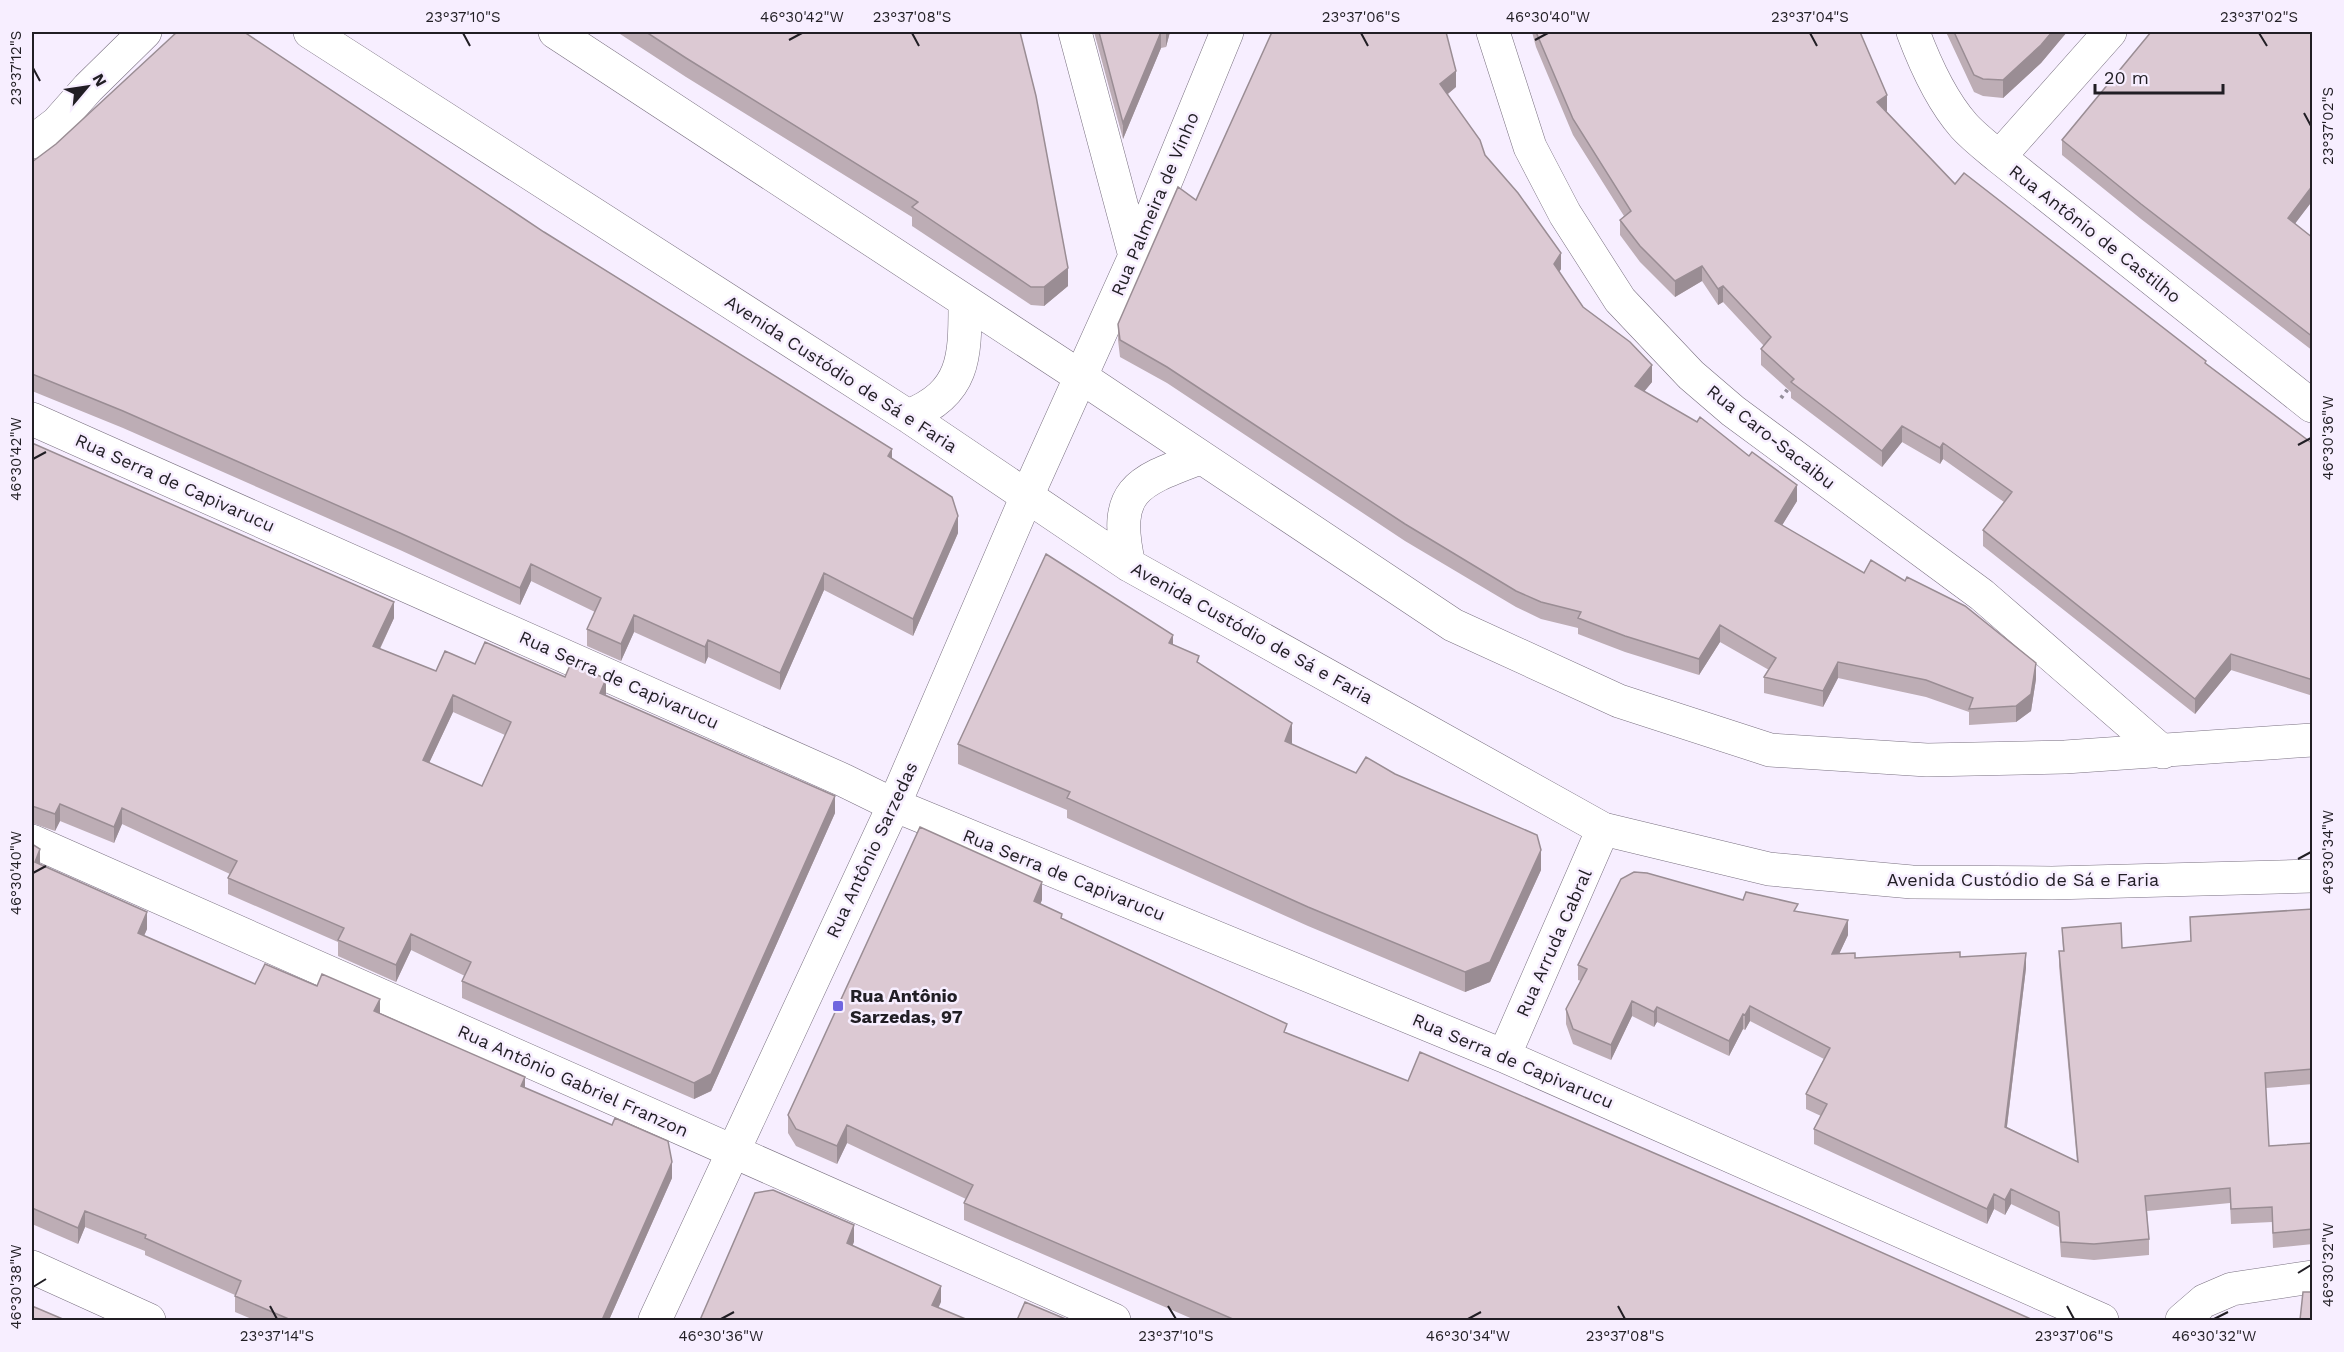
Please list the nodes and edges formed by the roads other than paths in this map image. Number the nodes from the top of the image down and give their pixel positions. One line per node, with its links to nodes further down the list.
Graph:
1 (145, 32): 9 (street)
2 (310, 32): 15 (street, Avenida Custódio de Sá e Faria)
3 (555, 32): 12 (street)
4 (1075, 32): 11 (street)
5 (1227, 32): 11 (street, Rua Palmeira de Vinho)
6 (1492, 32): 21 (street, Rua Caro-Sacaibu)
7 (1913, 32): 10 (street, Rua Antônio de Castilho)
8 (2110, 32): 10 (street)
9 (32, 142)
10 (1999, 157): 14 (street, Rua Antônio de Castilho)
11 (1135, 256): 13 (street, Rua Palmeira de Vinho)
12 (965, 301): 13 (street); 15 (street)
13 (1081, 377): 17 (street); 18 (street, Rua Antônio Sarzedas)
14 (2313, 406)
15 (908, 416): 18 (street, Avenida Custódio de Sá e Faria)
16 (32, 419): 22 (street, Rua Serra de Capivarucu)
17 (1200, 458): 19 (street); 21 (street)
18 (1027, 496): 19 (street, Avenida Custódio de Sá e Faria); 22 (street, Rua Antônio Sarzedas)
19 (1129, 565): 23 (street, Avenida Custódio de Sá e Faria)
20 (2313, 740): 21 (street)
21 (2163, 752)
22 (894, 805): 26 (street, Rua Serra de Capivarucu); 27 (street, Rua Antônio Sarzedas)
23 (1603, 830): 25 (street, Avenida Custódio de Sá e Faria); 26 (street, Rua Arruda Cabral)
24 (32, 841): 27 (street, Rua Antônio Gabriel Franzon)
25 (2313, 876)
26 (1504, 1056): 33 (street, Rua Serra de Capivarucu)
27 (732, 1152): 31 (street, Rua Antônio Sarzedas); 32 (street, Rua Antônio Gabriel Franzon)
28 (32, 1268): 30 (street)
29 (2313, 1277): 34 (street)
30 (149, 1320)
31 (655, 1320)
32 (1114, 1320)
33 (2102, 1320)
34 (2182, 1320)

